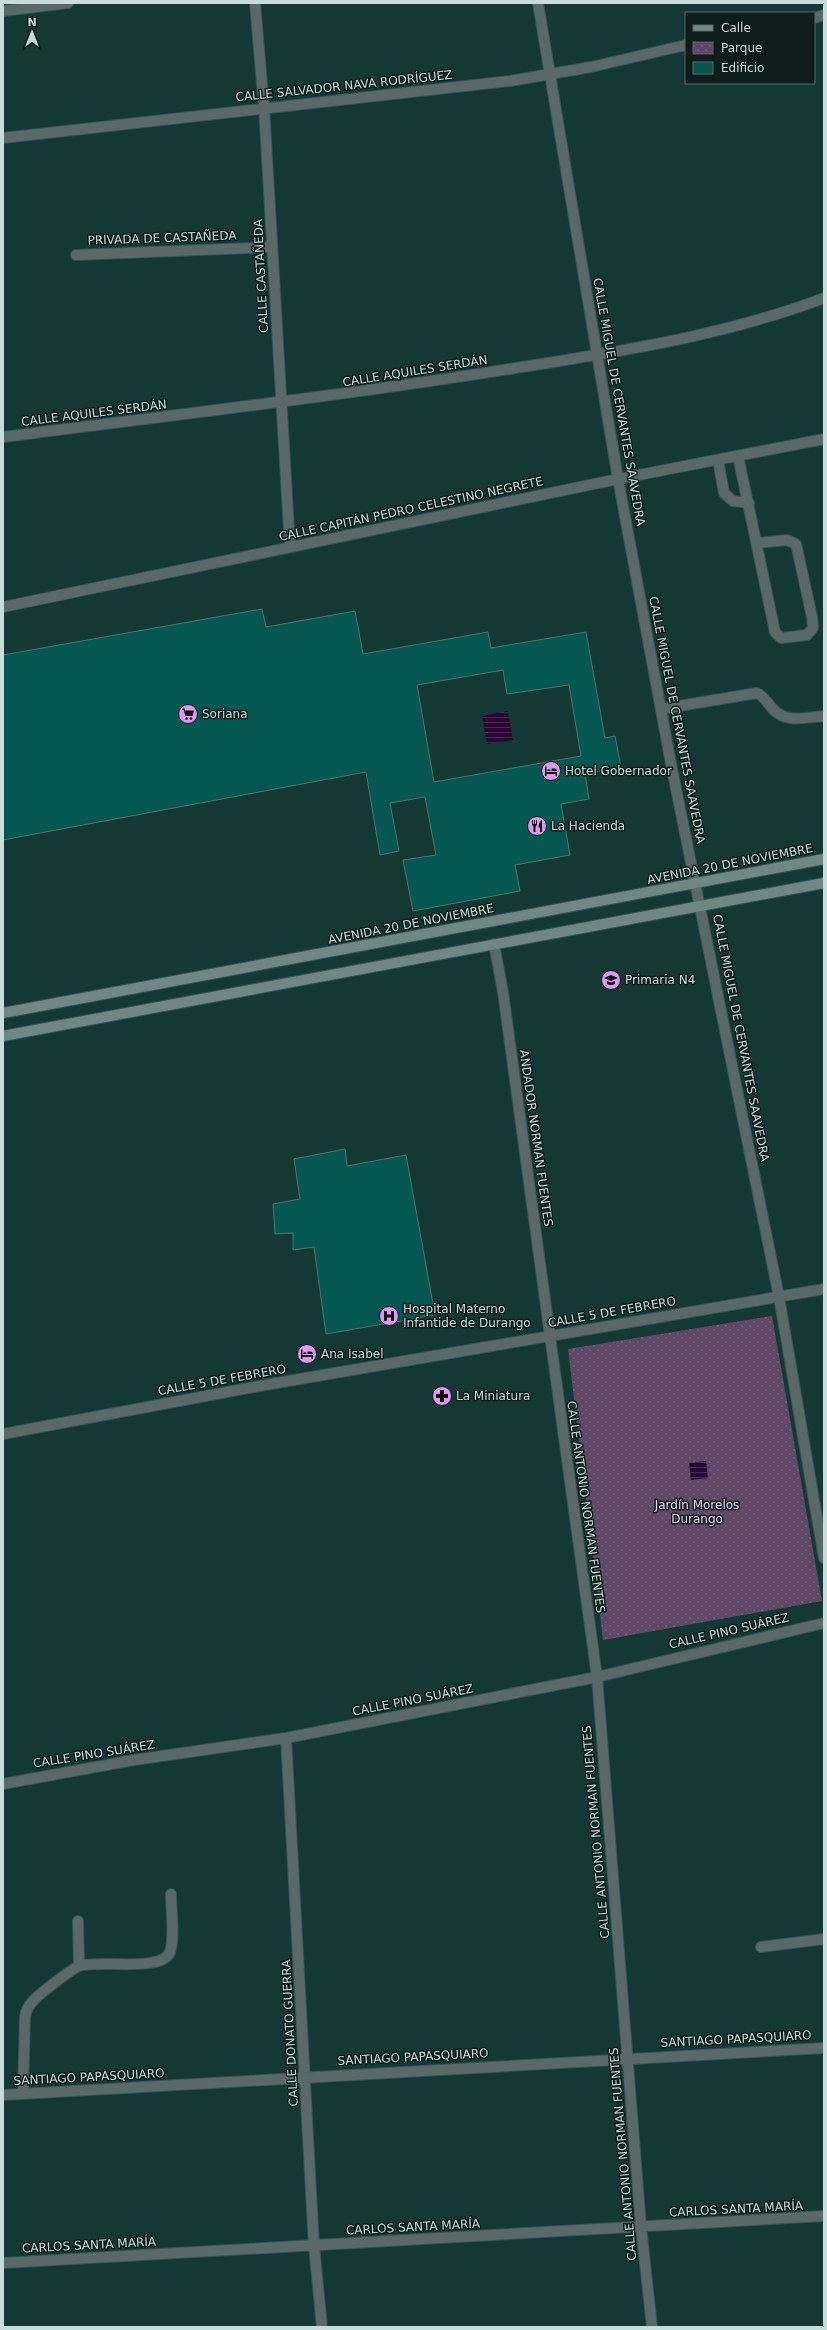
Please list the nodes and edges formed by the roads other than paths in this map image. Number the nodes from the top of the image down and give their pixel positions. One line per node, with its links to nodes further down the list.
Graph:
1 (68, 3): 4 (street)
2 (255, 3): 7 (street, CALLE CASTAÑEDA)
3 (538, 3): 6 (street, CALLE MIGUEL DE CERVANTES SAAVEDRA)
4 (3, 11)
5 (685, 45): 6 (street, CALLE SALVADOR NAVA RODRÍGUEZ)
6 (550, 75): 7 (street, CALLE SALVADOR NAVA RODRÍGUEZ); 12 (street, CALLE MIGUEL DE CERVANTES SAAVEDRA)
7 (264, 107): 8 (street, CALLE SALVADOR NAVA RODRÍGUEZ); 9 (street, CALLE CASTAÑEDA)
8 (3, 138)
9 (272, 247): 10 (street, PRIVADA DE CASTAÑEDA); 13 (street, CALLE CASTAÑEDA)
10 (76, 255)
11 (824, 298): 12 (street, CALLE AQUILES SERDÁN)
12 (597, 355): 13 (street, CALLE AQUILES SERDÁN); 18 (street, CALLE MIGUEL DE CERVANTES SAAVEDRA)
13 (281, 403): 14 (street, CALLE AQUILES SERDÁN); 21 (street, CALLE CASTAÑEDA)
14 (3, 437)
15 (824, 439): 16 (street, CALLE CAPITÁN PEDRO CELESTINO NEGRETE)
16 (738, 456): 17 (street, CALLE CAPITÁN PEDRO CELESTINO NEGRETE); 19 (street)
17 (718, 460): 18 (street, CALLE CAPITÁN PEDRO CELESTINO NEGRETE); 19 (street)
18 (618, 479): 21 (street, CALLE CAPITÁN PEDRO CELESTINO NEGRETE); 23 (street, CALLE MIGUEL DE CERVANTES SAAVEDRA)
19 (749, 503): 20 (street)
20 (757, 543): 20 (street)
21 (290, 547): 22 (street, CALLE CAPITÁN PEDRO CELESTINO NEGRETE)
22 (3, 607)
23 (661, 709): 24 (street); 26 (street, CALLE MIGUEL DE CERVANTES SAAVEDRA)
24 (824, 716)
25 (824, 859): 26 (main road, AVENIDA 20 DE NOVIEMBRE)
26 (696, 883): 28 (street, CALLE MIGUEL DE CERVANTES SAAVEDRA); 30 (main road, AVENIDA 20 DE NOVIEMBRE)
27 (824, 883): 28 (main road)
28 (701, 906): 29 (main road); 33 (street, CALLE MIGUEL DE CERVANTES SAAVEDRA)
29 (494, 944): 31 (main road); 34 (street, ANDADOR NORMAN FUENTES)
30 (3, 1013)
31 (3, 1036)
32 (824, 1289): 33 (street, CALLE 5 DE FEBRERO)
33 (779, 1297): 34 (street, CALLE 5 DE FEBRERO); 36 (street, CALLE MIGUEL DE CERVANTES SAAVEDRA)
34 (550, 1336): 35 (street, CALLE 5 DE FEBRERO); 38 (street, CALLE ANTONIO NORMAN FUENTES)
35 (3, 1434)
36 (824, 1558)
37 (824, 1623): 38 (street, CALLE PINO SUÁREZ)
38 (597, 1677): 39 (street, CALLE PINO SUÁREZ); 47 (street, CALLE ANTONIO NORMAN FUENTES)
39 (286, 1738): 40 (street, CALLE PINO SUÁREZ); 48 (street, CALLE DONATO GUERRA)
40 (3, 1784)
41 (171, 1894): 45 (street)
42 (78, 1921): 45 (street)
43 (824, 1939): 44 (street)
44 (761, 1947)
45 (79, 1966): 49 (street)
46 (824, 2048): 47 (street, SANTIAGO PAPASQUIARO)
47 (628, 2058): 48 (street, SANTIAGO PAPASQUIARO); 52 (street, CALLE ANTONIO NORMAN FUENTES)
48 (306, 2076): 49 (street, SANTIAGO PAPASQUIARO); 53 (street, CALLE DONATO GUERRA)
49 (23, 2094): 50 (street, SANTIAGO PAPASQUIARO)
50 (3, 2095)
51 (824, 2216): 52 (street, CARLOS SANTA MARÍA)
52 (642, 2227): 53 (street, CARLOS SANTA MARÍA); 56 (street, CALLE ANTONIO NORMAN FUENTES)
53 (314, 2246): 54 (street, CARLOS SANTA MARÍA); 55 (street, CALLE DONATO GUERRA)
54 (3, 2263)
55 (322, 2327)
56 (652, 2327)

